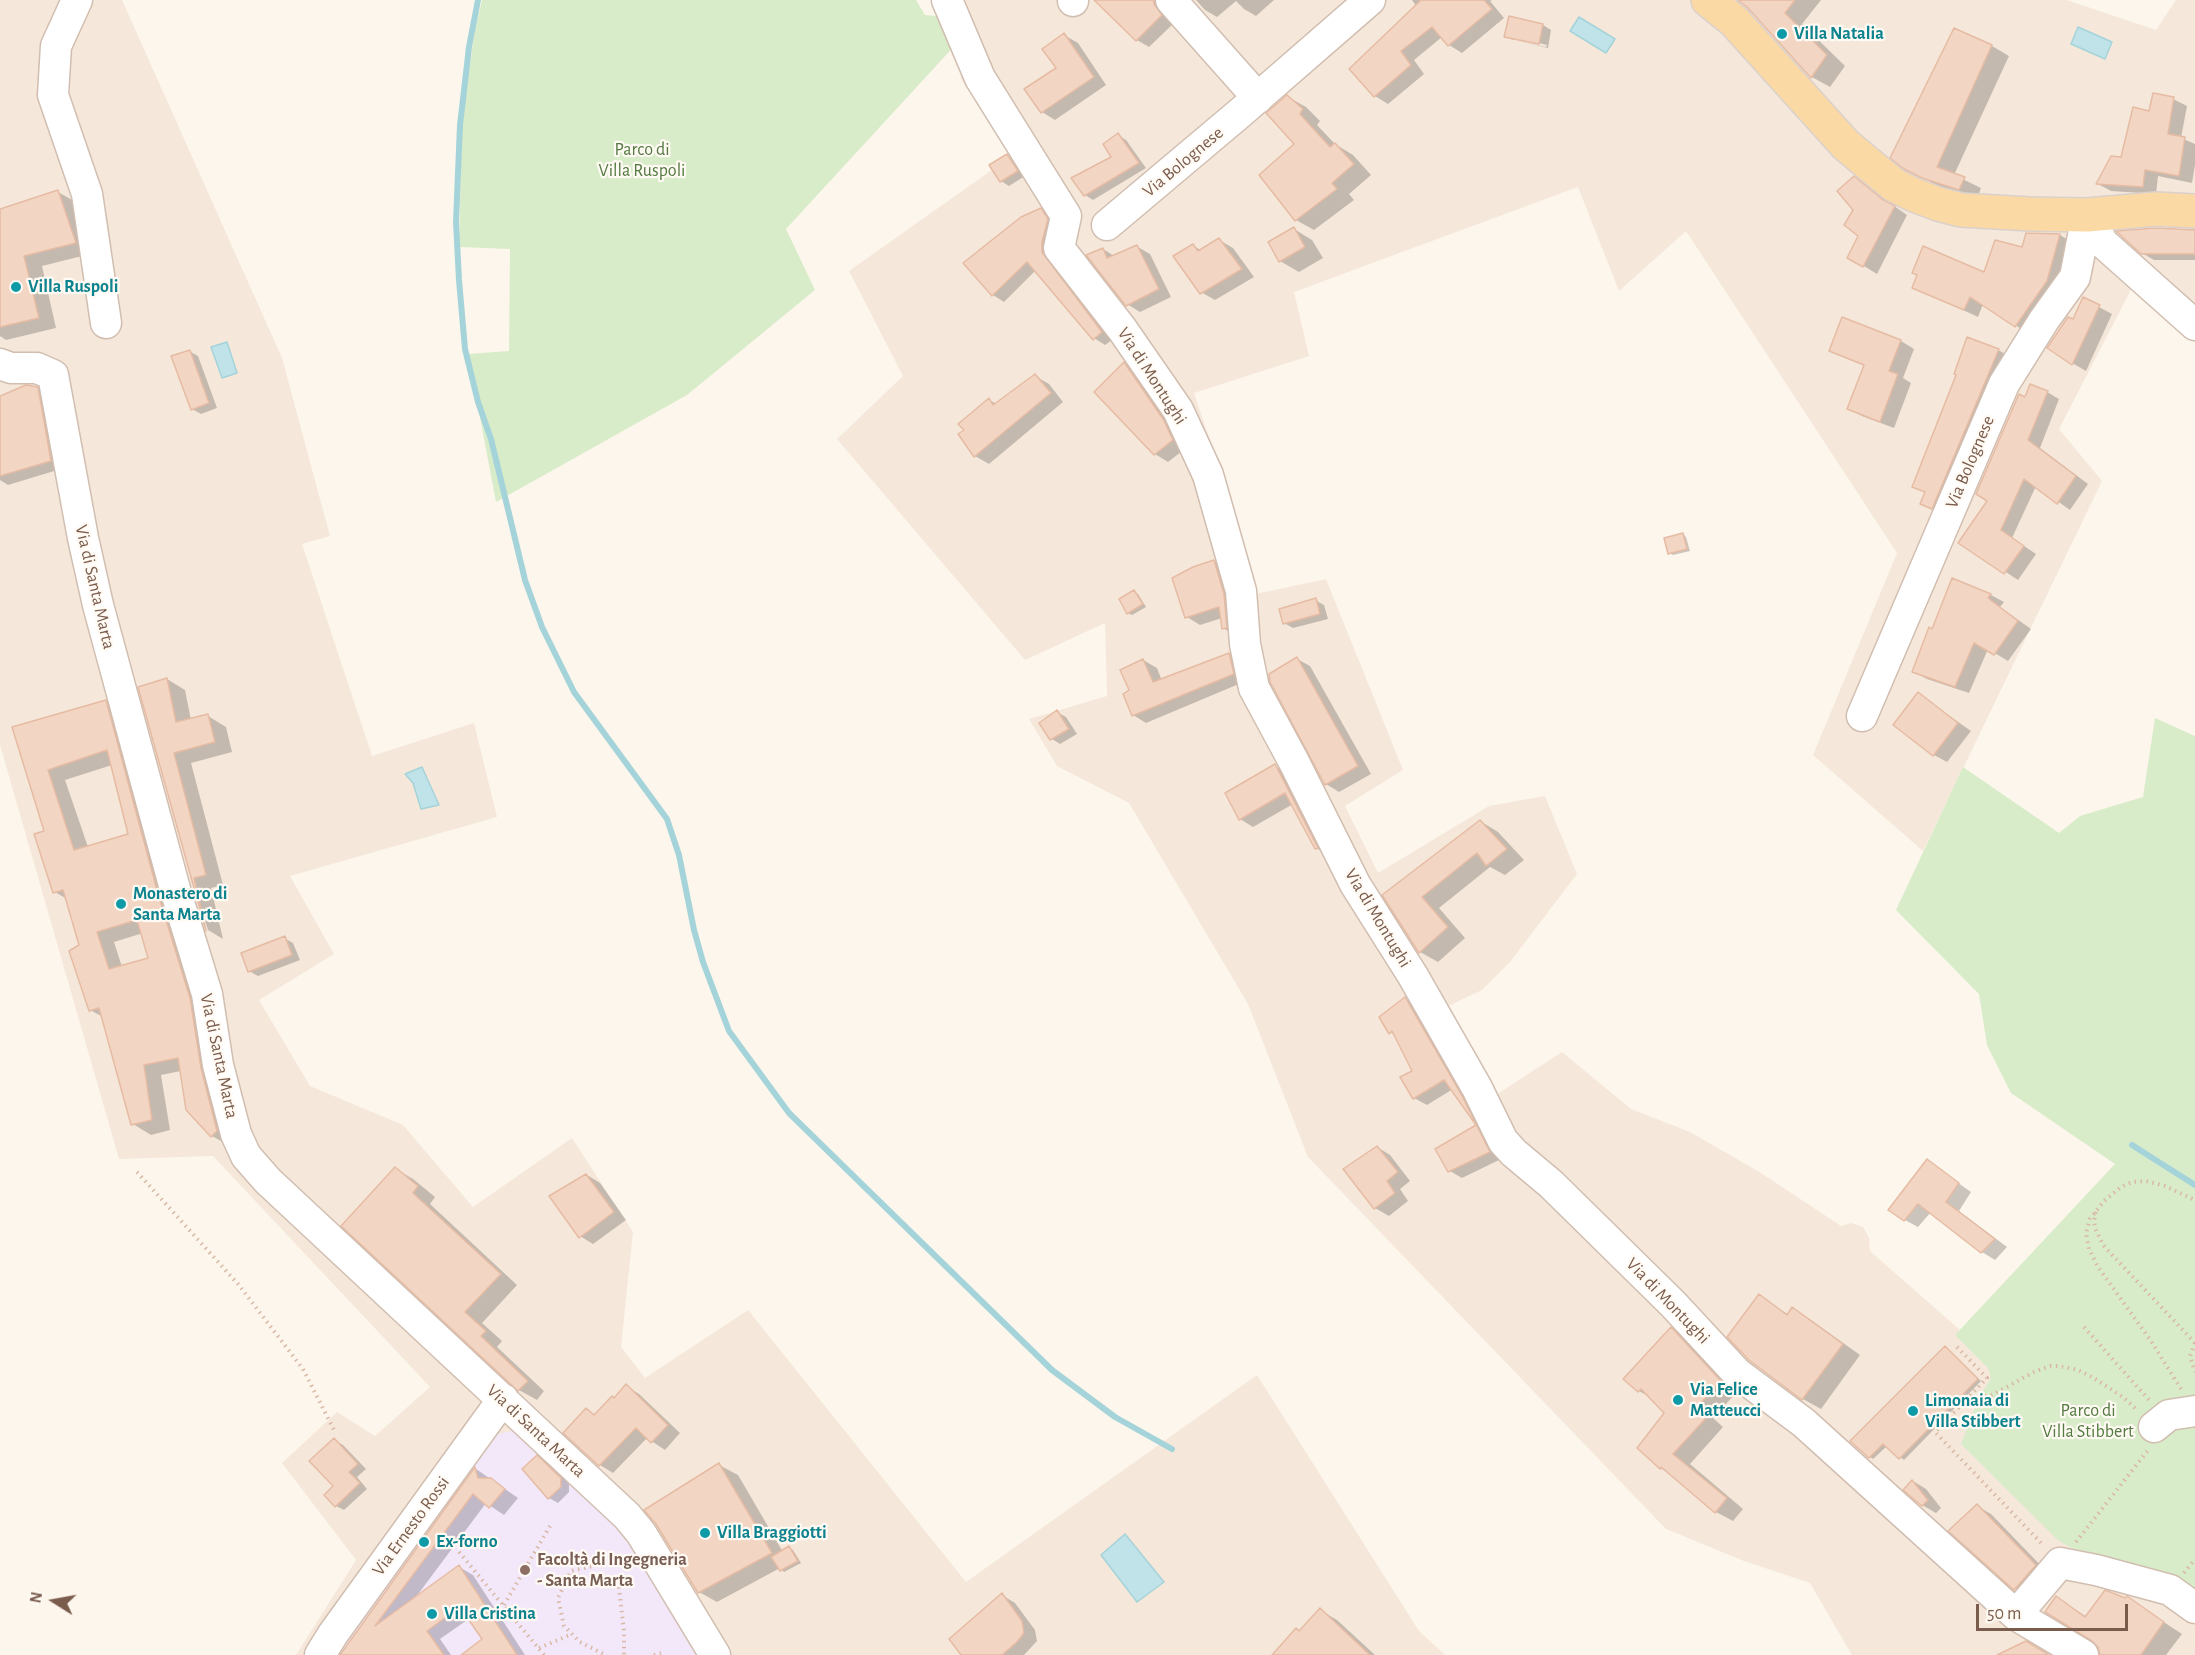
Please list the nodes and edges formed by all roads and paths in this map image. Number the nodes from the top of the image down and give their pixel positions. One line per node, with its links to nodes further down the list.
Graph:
1 (77, 0): 10 (street)
2 (947, 0): 32 (street, Via di Montughi)
3 (1171, 0): 6 (street)
4 (1370, 0): 6 (street, Via Bolognese)
5 (1708, 0): 8 (main road)
6 (1258, 98): 9 (street, Via Bolognese)
7 (2195, 211): 8 (main road)
8 (2087, 215): 11 (street); 13 (street, Via Bolognese)
9 (1107, 225)
10 (106, 323)
11 (2195, 325)
12 (0, 364): 22 (street, Via di Santa Marta)
13 (1862, 716)
14 (137, 1172): 24 (path)
15 (2195, 1200): 16 (path)
16 (2098, 1209): 18 (path); 23 (path)
17 (2084, 1327): 23 (path)
18 (2195, 1343): 20 (path)
19 (1957, 1347): 21 (path)
20 (2195, 1372)
21 (1967, 1398): 23 (path); 27 (path)
22 (503, 1399): 36 (street, Via Ernesto Rossi); 41 (street, Via di Santa Marta)
23 (2170, 1422): 27 (path)
24 (334, 1430)
25 (550, 1526): 30 (path)
26 (459, 1552): 30 (path)
27 (2060, 1563): 31 (street); 32 (street)
28 (597, 1565): 33 (path)
29 (620, 1587): 39 (path)
30 (504, 1605): 34 (path)
31 (2195, 1608)
32 (2016, 1615): 42 (street, Via di Montughi)
33 (572, 1634): 34 (path); 38 (path)
34 (539, 1648): 37 (path)
35 (661, 1653): 40 (path)
36 (320, 1655)
37 (543, 1655)
38 (605, 1655)
39 (624, 1655)
40 (654, 1655)
41 (715, 1655)
42 (2083, 1655)

